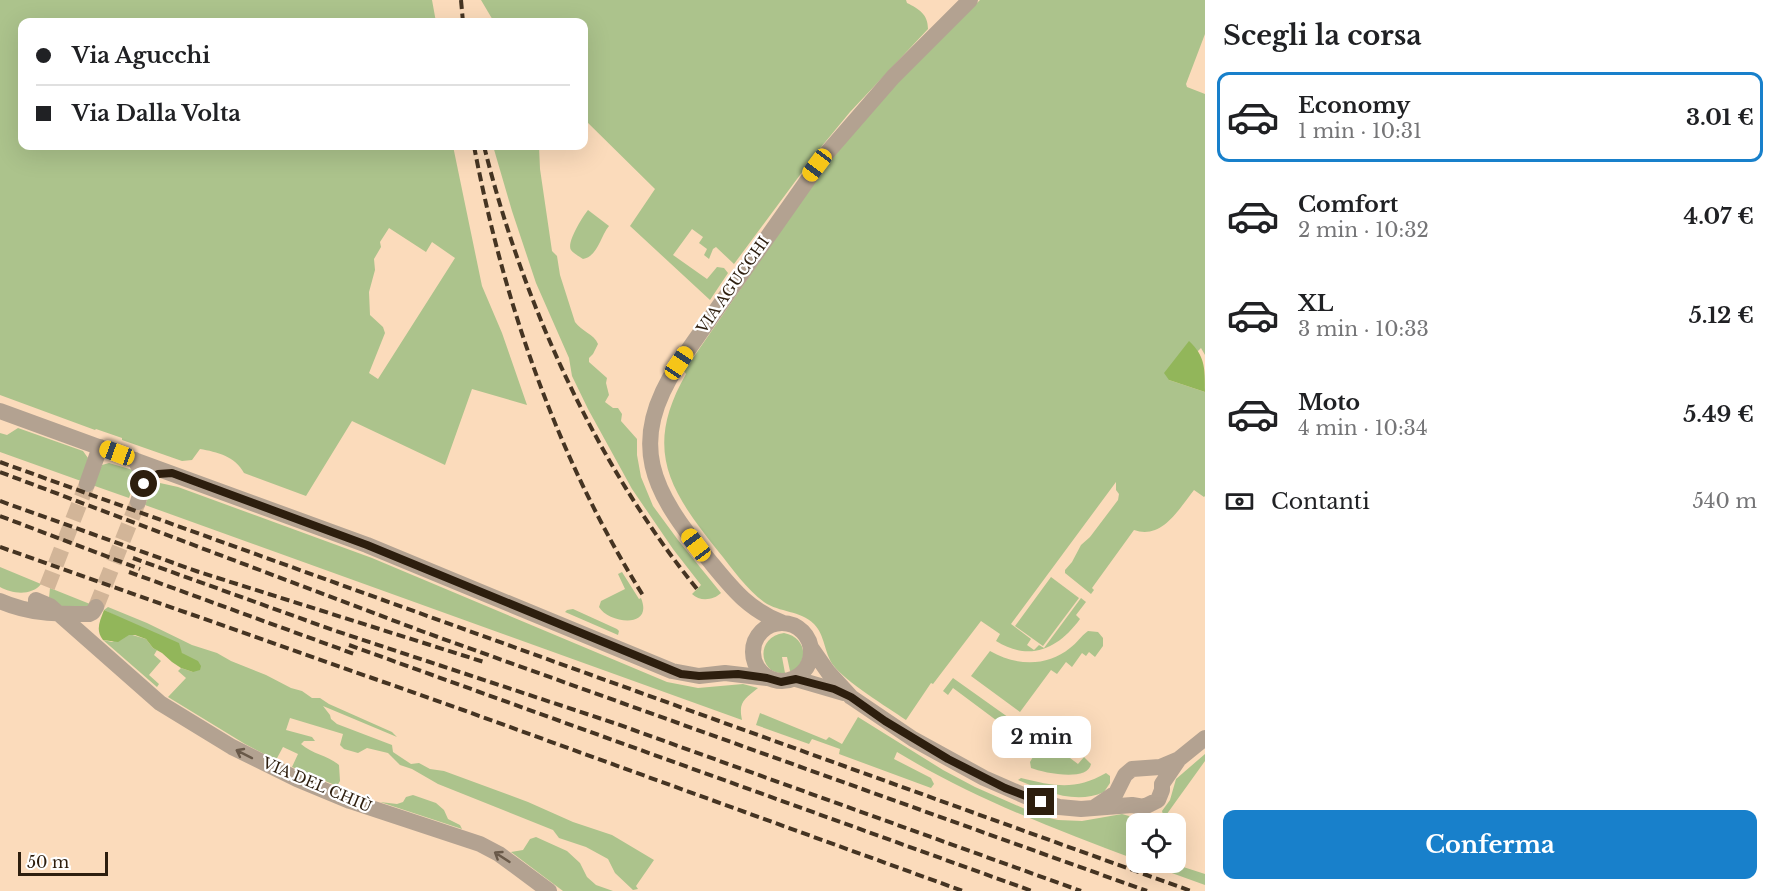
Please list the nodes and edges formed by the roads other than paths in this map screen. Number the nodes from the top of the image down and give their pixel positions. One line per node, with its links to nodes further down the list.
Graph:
1 (970, 0): 12 (street, VIA AGUCCHI)
2 (0, 411): 3 (street)
3 (100, 447): 4 (street); 6 (street)
4 (135, 460): 5 (street); 7 (street)
5 (172, 473): 7 (street); 18 (street)
6 (87, 484)
7 (144, 484): 8 (street)
8 (138, 502)
9 (47, 586): 10 (street)
10 (36, 600): 11 (street); 13 (street)
11 (2, 602): 13 (street)
12 (746, 603): 14 (street, VIA AGUCCHI); 15 (street, VIA AGUCCHI)
13 (58, 614): 16 (street, VIA DEL CHIÙ); 16 (street, VIA DEL CHIÙ)
14 (783, 623): 15 (street); 17 (street)
15 (754, 646): 18 (street); 19 (street)
16 (101, 649): 29 (street, VIA DEL CHIÙ, one-way to 16)
17 (812, 649): 20 (street); 21 (street)
18 (724, 673): 19 (street)
19 (767, 678): 20 (street)
20 (796, 679): 21 (street)
21 (851, 697): 28 (street)
22 (1205, 738): 23 (street)
23 (1179, 759): 24 (street); 26 (street)
24 (1151, 769): 25 (street); 26 (street)
25 (1122, 784): 27 (street); 28 (street)
26 (1162, 784): 27 (street)
27 (1132, 805): 28 (street)
28 (1093, 808)
29 (549, 891)

